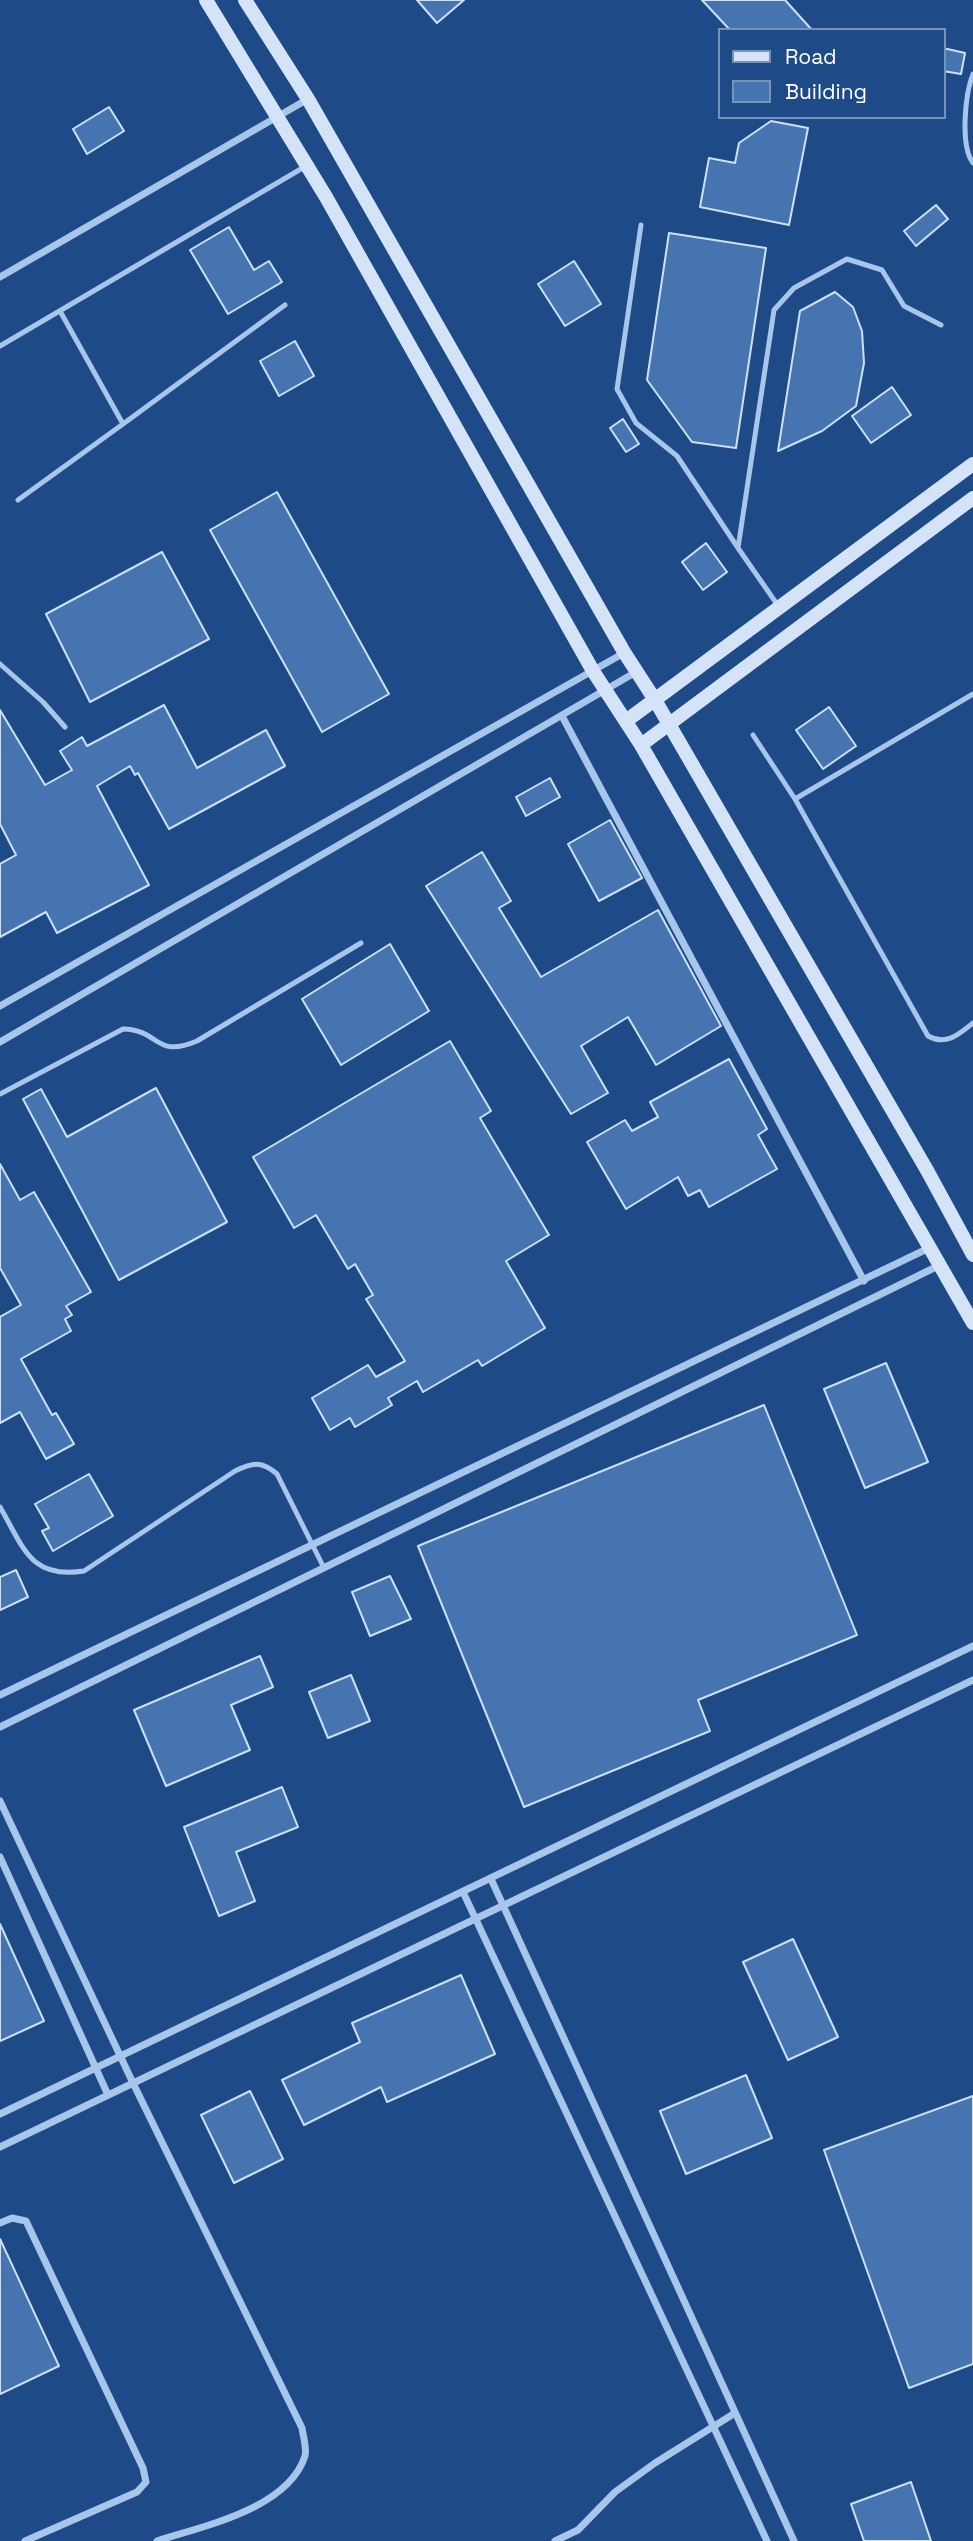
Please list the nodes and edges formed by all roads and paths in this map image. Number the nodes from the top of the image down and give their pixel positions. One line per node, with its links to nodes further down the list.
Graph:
1 (206, 0): 5 (street)
2 (246, 0): 4 (street)
3 (973, 74): 6 (lane)
4 (308, 99): 5 (street); 20 (street)
5 (276, 118): 7 (street); 9 (street)
6 (973, 163)
7 (306, 166): 11 (lane); 22 (street)
8 (641, 225): 18 (lane)
9 (0, 277)
10 (285, 305): 14 (lane)
11 (60, 311): 13 (lane); 14 (lane)
12 (941, 325): 18 (lane)
13 (0, 346)
14 (123, 424): 17 (lane)
15 (973, 464): 19 (street)
16 (973, 498): 29 (street)
17 (18, 500)
18 (738, 548): 19 (lane)
19 (779, 607): 26 (street)
20 (624, 652): 22 (street); 23 (street)
21 (0, 664): 30 (lane)
22 (593, 671): 24 (street); 35 (street)
23 (636, 671): 24 (street); 26 (street)
24 (606, 691): 27 (street); 28 (street)
25 (973, 694): 33 (lane)
26 (654, 700): 28 (street); 29 (street)
27 (562, 716): 37 (street); 42 (street)
28 (626, 721): 32 (street)
29 (668, 725): 32 (street); 40 (street)
30 (65, 727)
31 (753, 735): 33 (lane)
32 (640, 745): 39 (street)
33 (795, 799): 36 (lane)
34 (361, 943): 38 (lane)
35 (0, 1006)
36 (973, 1023)
37 (0, 1042)
38 (0, 1094)
39 (929, 1248): 41 (street); 42 (street)
40 (973, 1255)
41 (938, 1266): 43 (street); 46 (street)
42 (864, 1281): 45 (street)
43 (973, 1323)
44 (0, 1507): 45 (lane)
45 (313, 1545): 46 (lane); 49 (street)
46 (324, 1568): 50 (street)
47 (973, 1646): 53 (street)
48 (973, 1680): 55 (street)
49 (0, 1695)
50 (0, 1727)
51 (0, 1801): 57 (street)
52 (0, 1857): 58 (street)
53 (491, 1879): 54 (street); 55 (street)
54 (463, 1892): 56 (street); 57 (street)
55 (503, 1906): 56 (street); 64 (street)
56 (476, 1918): 59 (street); 65 (street)
57 (120, 2057): 58 (street); 59 (street)
58 (96, 2068): 60 (street); 61 (street)
59 (133, 2083): 60 (street); 67 (street)
60 (108, 2095): 62 (street)
61 (0, 2115)
62 (0, 2147)
63 (0, 2223): 66 (street)
64 (735, 2413): 65 (street); 70 (street)
65 (714, 2428): 68 (street); 69 (street)
66 (25, 2541)
67 (157, 2541)
68 (555, 2541)
69 (767, 2541)
70 (794, 2541)

